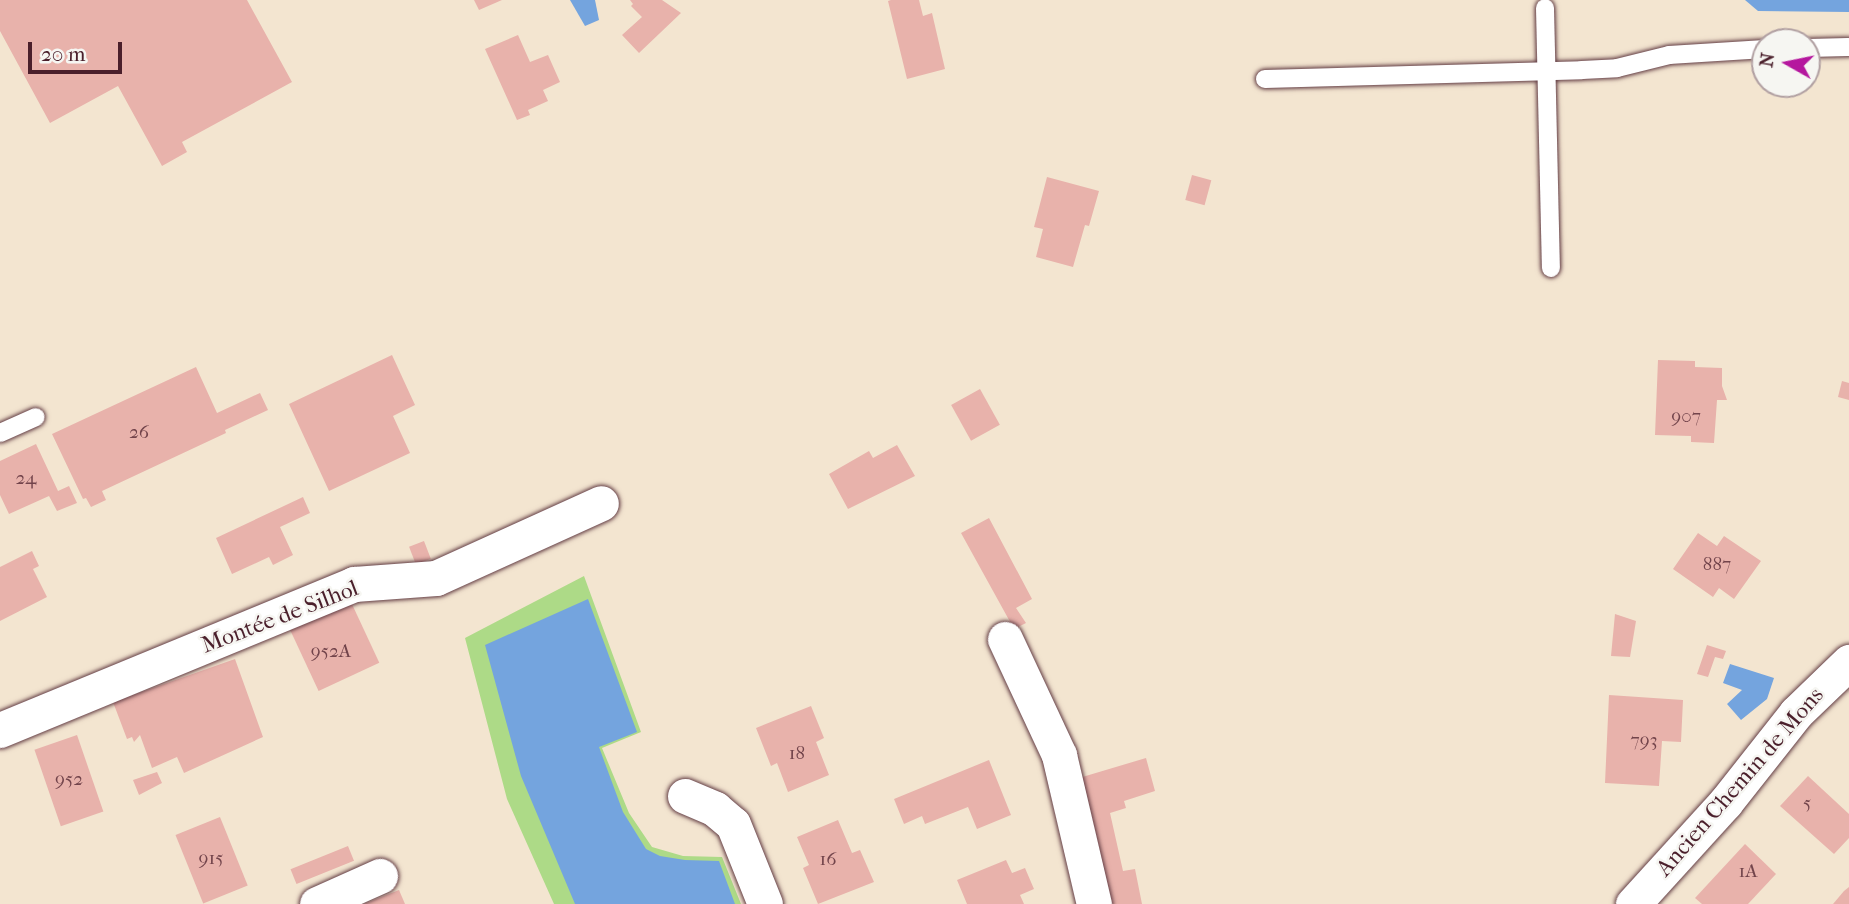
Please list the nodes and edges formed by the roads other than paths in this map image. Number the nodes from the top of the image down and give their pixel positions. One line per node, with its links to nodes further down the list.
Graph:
1 (1545, 8): 5 (lane)
2 (1849, 47): 3 (lane)
3 (1821, 48)
4 (1751, 49): 5 (lane)
5 (1546, 71): 6 (lane); 7 (lane)
6 (1265, 79)
7 (1551, 268)
8 (36, 417): 9 (lane)
9 (0, 433)
10 (601, 503): 13 (street, Montée de Silhol)
11 (1005, 639): 18 (street)
12 (1848, 664): 19 (street, Ancien Chemin de Mons)
13 (0, 730)
14 (685, 796): 17 (street)
15 (380, 876): 16 (street)
16 (317, 904)
17 (765, 904)
18 (1094, 904)
19 (1633, 904)

